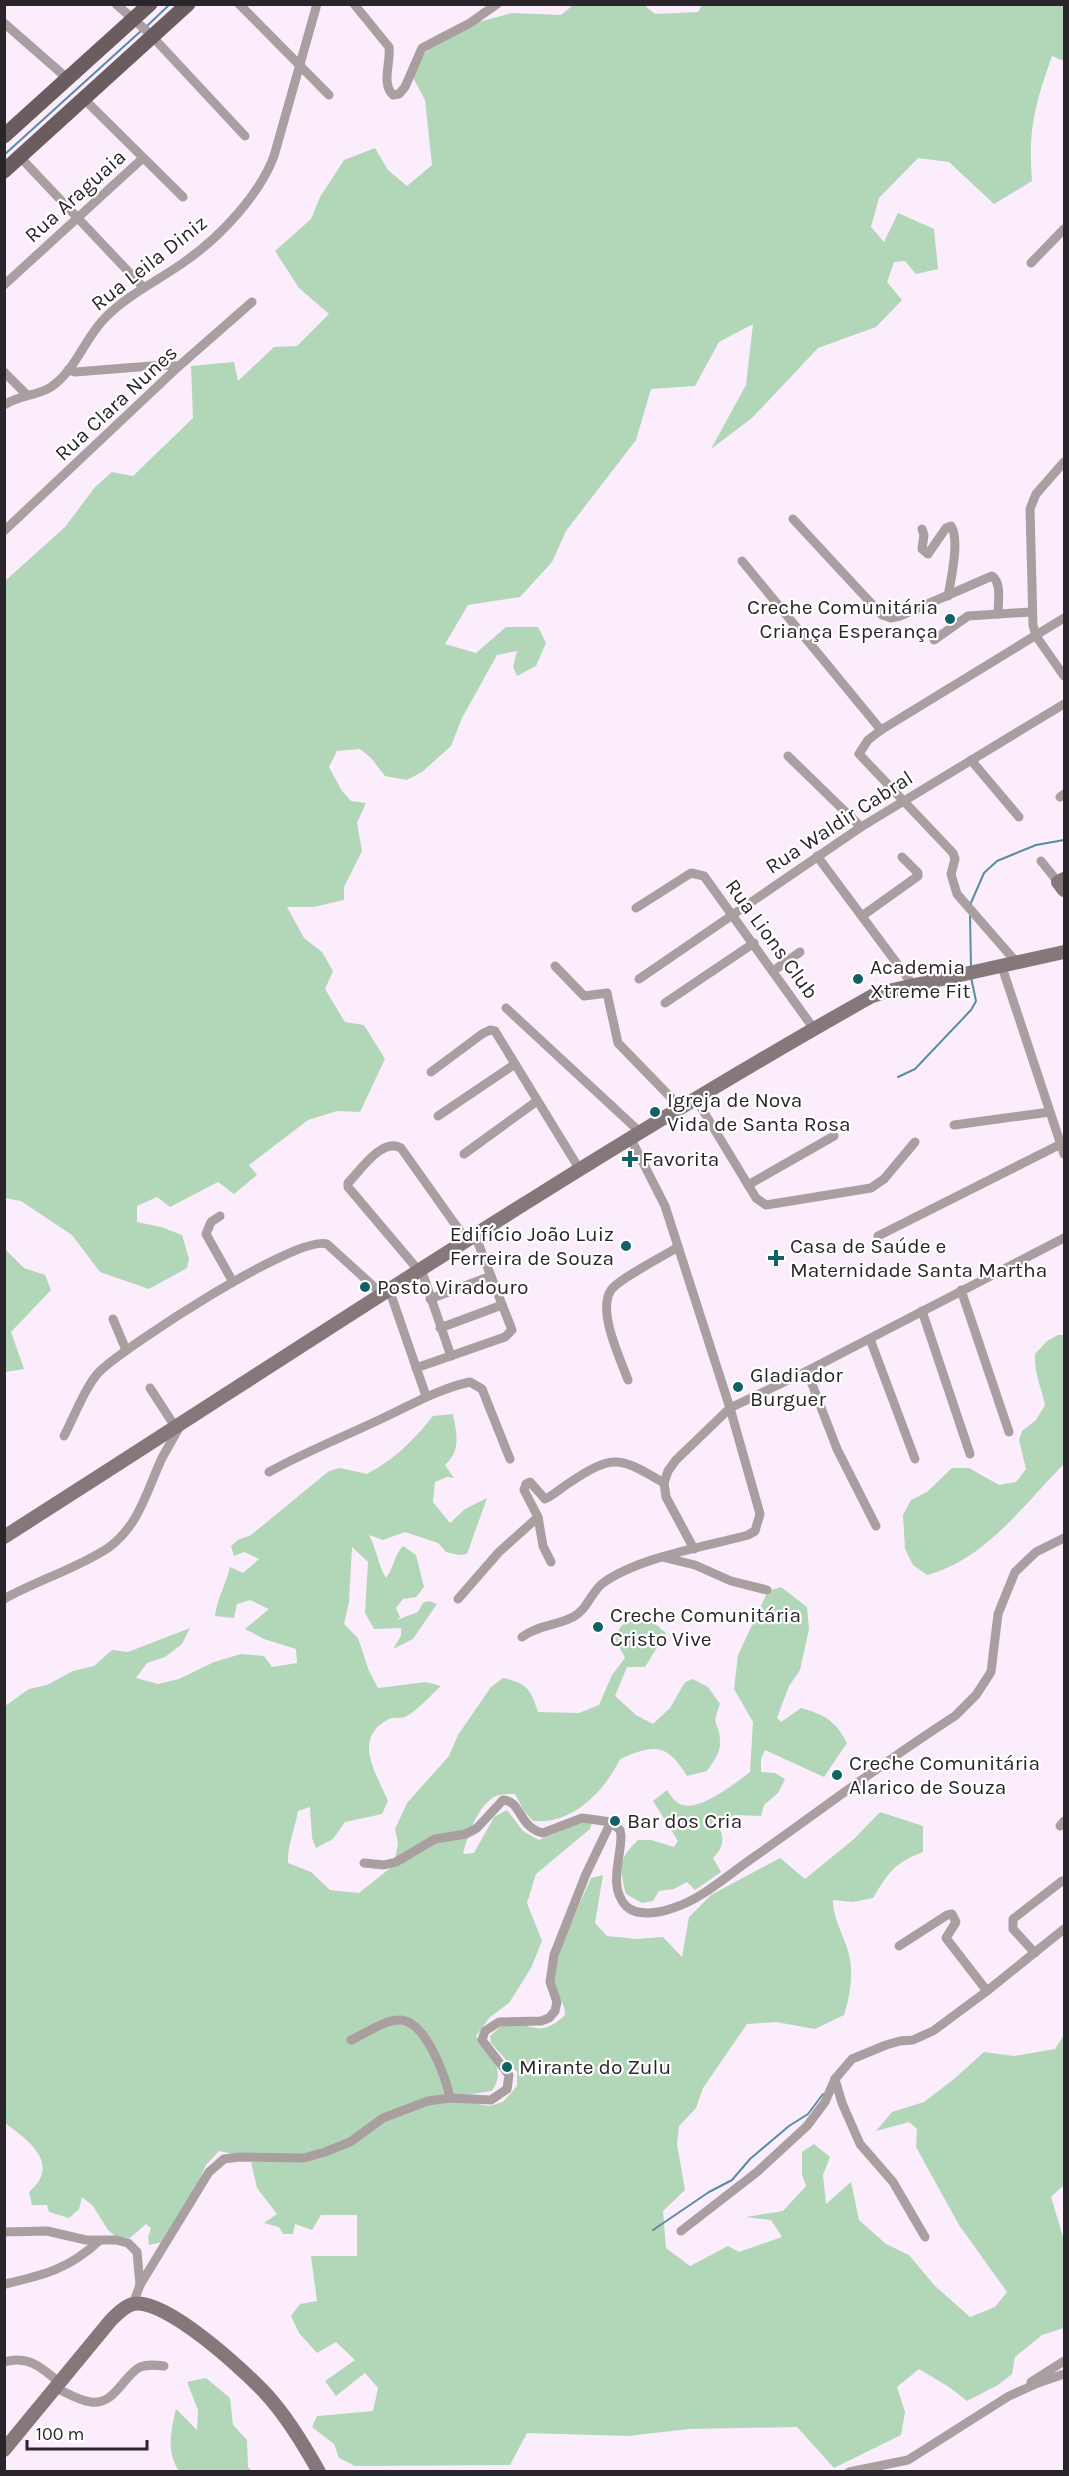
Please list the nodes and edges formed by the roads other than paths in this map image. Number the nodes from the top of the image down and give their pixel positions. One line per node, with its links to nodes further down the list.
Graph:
1 (116, 4): 9 (street)
2 (150, 4): 9 (main road)
3 (188, 4): 9 (main road)
4 (239, 4): 10 (street)
5 (317, 4): 10 (street, Rua Leila Diniz)
6 (354, 4): 7 (street)
7 (497, 4)
8 (4, 23): 11 (street)
9 (144, 29): 11 (main road); 13 (main road); 15 (street)
10 (300, 65): 12 (street); 24 (street, Rua Leila Diniz)
11 (68, 79): 14 (main road)
12 (329, 94)
13 (84, 99): 16 (main road); 17 (street)
14 (4, 136)
15 (245, 136)
16 (20, 157): 18 (main road); 20 (street)
17 (143, 158): 19 (street); 20 (street, Rua Araguaia)
18 (4, 171)
19 (183, 197)
20 (78, 218): 23 (street, Rua Araguaia); 24 (street)
21 (1065, 229): 22 (street)
22 (1031, 263)
23 (4, 285)
24 (143, 287): 27 (street, Rua Leila Diniz)
25 (252, 302): 26 (street, Rua Clara Nunes)
26 (179, 366): 27 (street); 34 (street, Rua Clara Nunes)
27 (68, 370): 29 (street, Rua Leila Diniz)
28 (4, 372): 29 (street)
29 (26, 394): 30 (street, Rua Leila Diniz)
30 (4, 405)
31 (1062, 466): 37 (street)
32 (793, 519): 36 (street)
33 (922, 529): 36 (street)
34 (4, 531)
35 (742, 561): 44 (street)
36 (948, 596): 38 (street)
37 (1031, 612): 38 (street); 40 (street)
38 (998, 614): 41 (street)
39 (1065, 618): 40 (street)
40 (1036, 636): 42 (street); 44 (street)
41 (934, 640)
42 (1065, 676)
43 (1065, 704): 46 (street, Rua Waldir Cabral)
44 (881, 730): 47 (street)
45 (788, 756): 49 (street)
46 (971, 760): 47 (street, Rua Waldir Cabral); 48 (street)
47 (903, 801): 49 (street, Rua Waldir Cabral); 60 (street)
48 (1019, 817)
49 (861, 827): 50 (street, Rua Waldir Cabral)
50 (817, 856): 55 (street, Rua Waldir Cabral); 56 (street)
51 (902, 857): 56 (street)
52 (1041, 861): 53 (street)
53 (1062, 884)
54 (636, 908): 55 (street, Rua Lions Club)
55 (732, 913): 57 (street, Rua Lions Club); 64 (street, Rua Waldir Cabral)
56 (862, 916): 65 (street)
57 (754, 943): 63 (street, Rua Lions Club); 66 (street)
58 (800, 952): 63 (street)
59 (1065, 952): 60 (main road)
60 (1017, 963): 62 (main road)
61 (555, 966): 73 (street)
62 (1002, 967): 65 (main road); 74 (street)
63 (774, 971): 68 (street, Rua Lions Club)
64 (639, 979)
65 (913, 985): 68 (main road)
66 (665, 1003)
67 (506, 1008): 77 (street)
68 (814, 1029): 71 (main road)
69 (515, 1064): 70 (street); 72 (street); 75 (street)
70 (432, 1072)
71 (696, 1099): 73 (main road); 83 (street)
72 (537, 1101): 81 (street); 82 (street)
73 (681, 1108): 77 (main road)
74 (1050, 1112): 76 (street); 80 (street)
75 (438, 1116)
76 (954, 1125)
77 (636, 1136): 82 (main road); 88 (street)
78 (834, 1137): 83 (street)
79 (915, 1142): 83 (street)
80 (1063, 1149): 85 (street)
81 (464, 1154)
82 (580, 1170): 86 (main road)
83 (748, 1185)
84 (220, 1216): 91 (street)
85 (878, 1236)
86 (471, 1238): 89 (main road); 89 (street); 90 (street)
87 (1065, 1238): 92 (street)
88 (678, 1247): 104 (street); 107 (street)
89 (420, 1270): 93 (main road); 94 (street)
90 (491, 1276): 94 (street); 95 (street)
91 (233, 1282): 93 (street); 100 (street)
92 (961, 1290): 96 (street); 109 (street)
93 (385, 1291): 102 (street); 108 (main road)
94 (430, 1299): 98 (street)
95 (502, 1305): 98 (street); 101 (street)
96 (922, 1311): 99 (street); 112 (street)
97 (113, 1319): 100 (street)
98 (440, 1329): 101 (street)
99 (870, 1338): 103 (street); 114 (street)
100 (126, 1350): 110 (street)
101 (451, 1356): 102 (street)
102 (416, 1368): 106 (street)
103 (807, 1371): 107 (street); 119 (street)
104 (628, 1380)
105 (150, 1388): 108 (street)
106 (426, 1396): 113 (street); 116 (street)
107 (730, 1408): 117 (street); 122 (street)
108 (179, 1426): 111 (main road); 115 (street)
109 (1009, 1432)
110 (64, 1436)
111 (147, 1446): 115 (street); 120 (main road)
112 (970, 1454)
113 (510, 1459)
114 (915, 1459)
115 (161, 1461): 126 (street)
116 (269, 1472)
117 (664, 1483): 118 (street); 122 (street)
118 (538, 1517): 124 (street); 127 (street)
119 (876, 1526)
120 (4, 1537)
121 (1065, 1538): 129 (street)
122 (694, 1549): 123 (street)
123 (662, 1557): 125 (street); 128 (street)
124 (551, 1562)
125 (768, 1590)
126 (4, 1599)
127 (458, 1599)
128 (522, 1637)
129 (611, 1822): 130 (street); 138 (street)
130 (364, 1863)
131 (1062, 1881): 134 (street)
132 (1065, 1929): 134 (street)
133 (898, 1946): 135 (street)
134 (1035, 1953): 135 (street)
135 (987, 1991): 137 (street)
136 (351, 2040): 138 (street)
137 (835, 2079): 139 (street); 141 (street)
138 (450, 2098): 144 (street)
139 (681, 2231)
140 (4, 2232): 142 (street)
141 (925, 2237)
142 (99, 2241): 143 (street); 144 (street)
143 (5, 2284)
144 (141, 2284): 145 (street)
145 (133, 2304): 150 (main road); 153 (main road)
146 (1065, 2361): 151 (street)
147 (4, 2362): 150 (street)
148 (164, 2366): 150 (street)
149 (1065, 2374): 151 (street)
150 (58, 2385): 152 (main road)
151 (1009, 2396): 154 (street)
152 (4, 2450)
153 (319, 2472)
154 (849, 2472)

